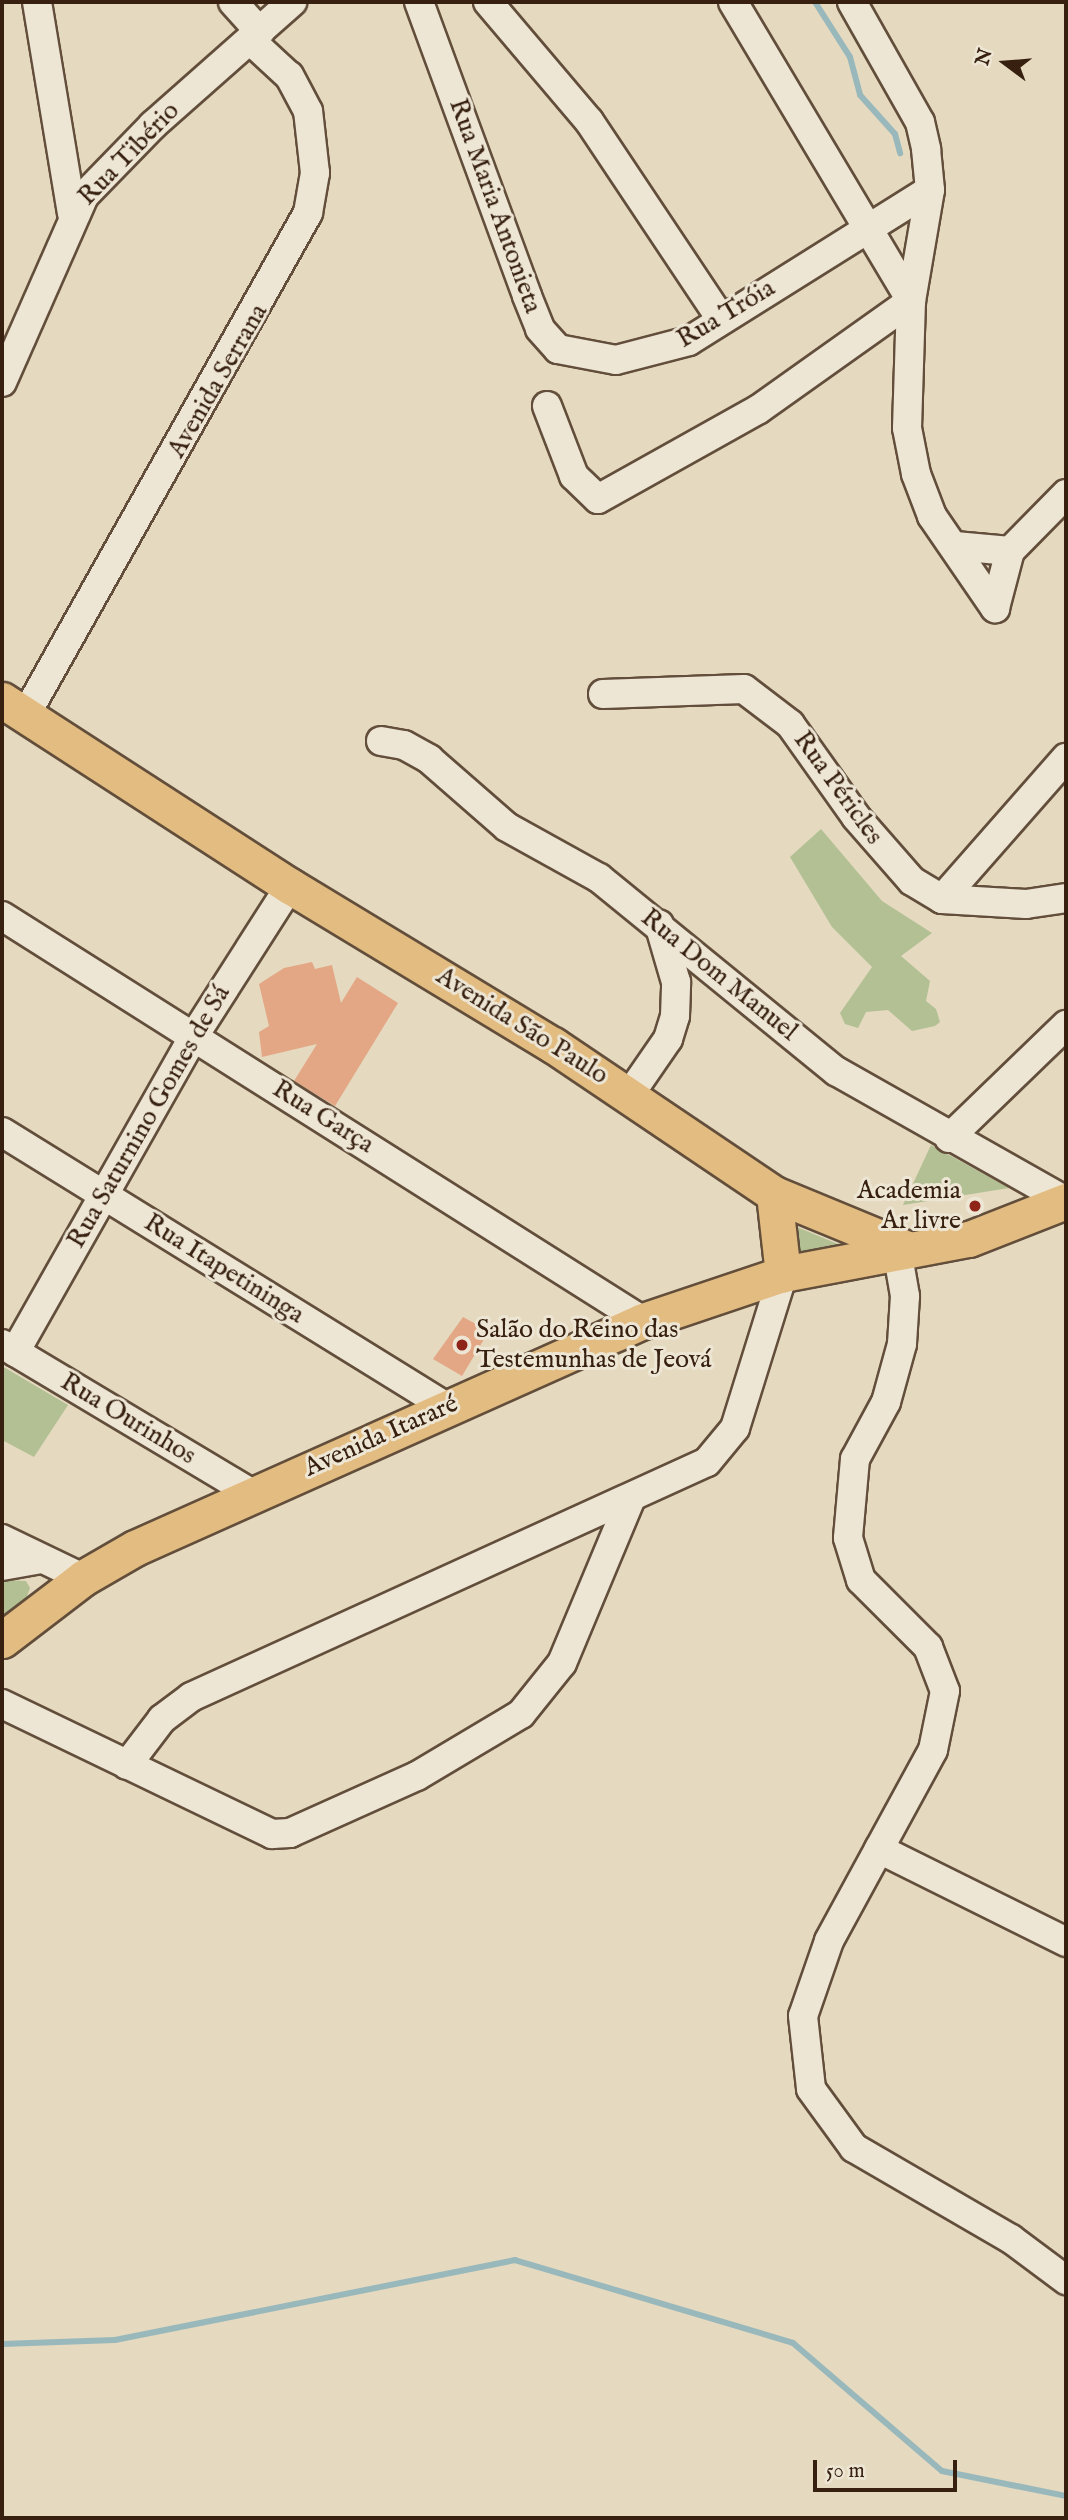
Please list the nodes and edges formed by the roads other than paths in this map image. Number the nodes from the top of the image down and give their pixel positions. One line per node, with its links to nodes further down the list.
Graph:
1 (37, 2): 11 (street)
2 (233, 2): 8 (street, Avenida Serrana)
3 (292, 2): 8 (street, Rua Tibério)
4 (419, 2): 16 (street, Rua Maria Antonieta)
5 (488, 2): 15 (street)
6 (733, 2): 9 (street)
7 (852, 2): 10 (street)
8 (255, 36): 11 (street, Rua Tibério); 23 (street, Avenida Serrana)
9 (841, 179): 12 (street); 13 (street)
10 (930, 190): 12 (street, Rua Tróia); 14 (street)
11 (72, 214): 17 (street, Rua Tibério)
12 (869, 224): 13 (street, Rua Tróia); 14 (street)
13 (829, 252): 15 (street, Rua Tróia)
14 (911, 301): 18 (street); 20 (street)
15 (721, 319): 16 (street, Rua Tróia)
16 (616, 360)
17 (2, 382)
18 (547, 406)
19 (1066, 494): 21 (street)
20 (955, 546): 21 (street); 21 (street)
21 (1010, 551)
22 (603, 694): 28 (street, Rua Péricles)
23 (13, 708): 26 (main road, Avenida São Paulo)
24 (381, 741): 30 (street, Rua Dom Manuel)
25 (1066, 758): 28 (street)
26 (290, 886): 32 (street, Rua Saturnino Gomes de Sá); 33 (main road, Avenida São Paulo)
27 (1066, 898): 28 (street)
28 (942, 899)
29 (2, 916): 32 (street, Rua Garça)
30 (659, 923): 33 (street); 35 (street, Rua Dom Manuel)
31 (1066, 1025): 35 (street)
32 (194, 1036): 36 (street, Rua Saturnino Gomes de Sá); 41 (street, Rua Garça)
33 (630, 1094): 37 (main road, Avenida São Paulo)
34 (2, 1132): 36 (street, Rua Itapetininga)
35 (949, 1138): 38 (street, Rua Dom Manuel)
36 (102, 1192): 42 (street, Rua Saturnino Gomes de Sá); 43 (street, Rua Itapetininga)
37 (775, 1194): 39 (main road, Avenida São Paulo); 40 (main road)
38 (1066, 1201): 39 (main road)
39 (901, 1249): 40 (main road, Avenida Itararé); 53 (street)
40 (783, 1275): 41 (main road, Avenida Itararé); 45 (street)
41 (643, 1321): 43 (main road, Avenida Itararé)
42 (8, 1348): 44 (street, Rua Ourinhos)
43 (446, 1406): 44 (main road, Avenida Itararé)
44 (253, 1494): 49 (main road, Avenida Itararé)
45 (631, 1498): 52 (street); 52 (street)
46 (2, 1539): 47 (street)
47 (41, 1559): 48 (street); 49 (street)
48 (2, 1566)
49 (83, 1577): 50 (main road, Avenida Itararé)
50 (2, 1640)
51 (2, 1704): 52 (street)
52 (127, 1765)
53 (879, 1849): 54 (street); 55 (street)
54 (1063, 1931)
55 (1066, 2280)

